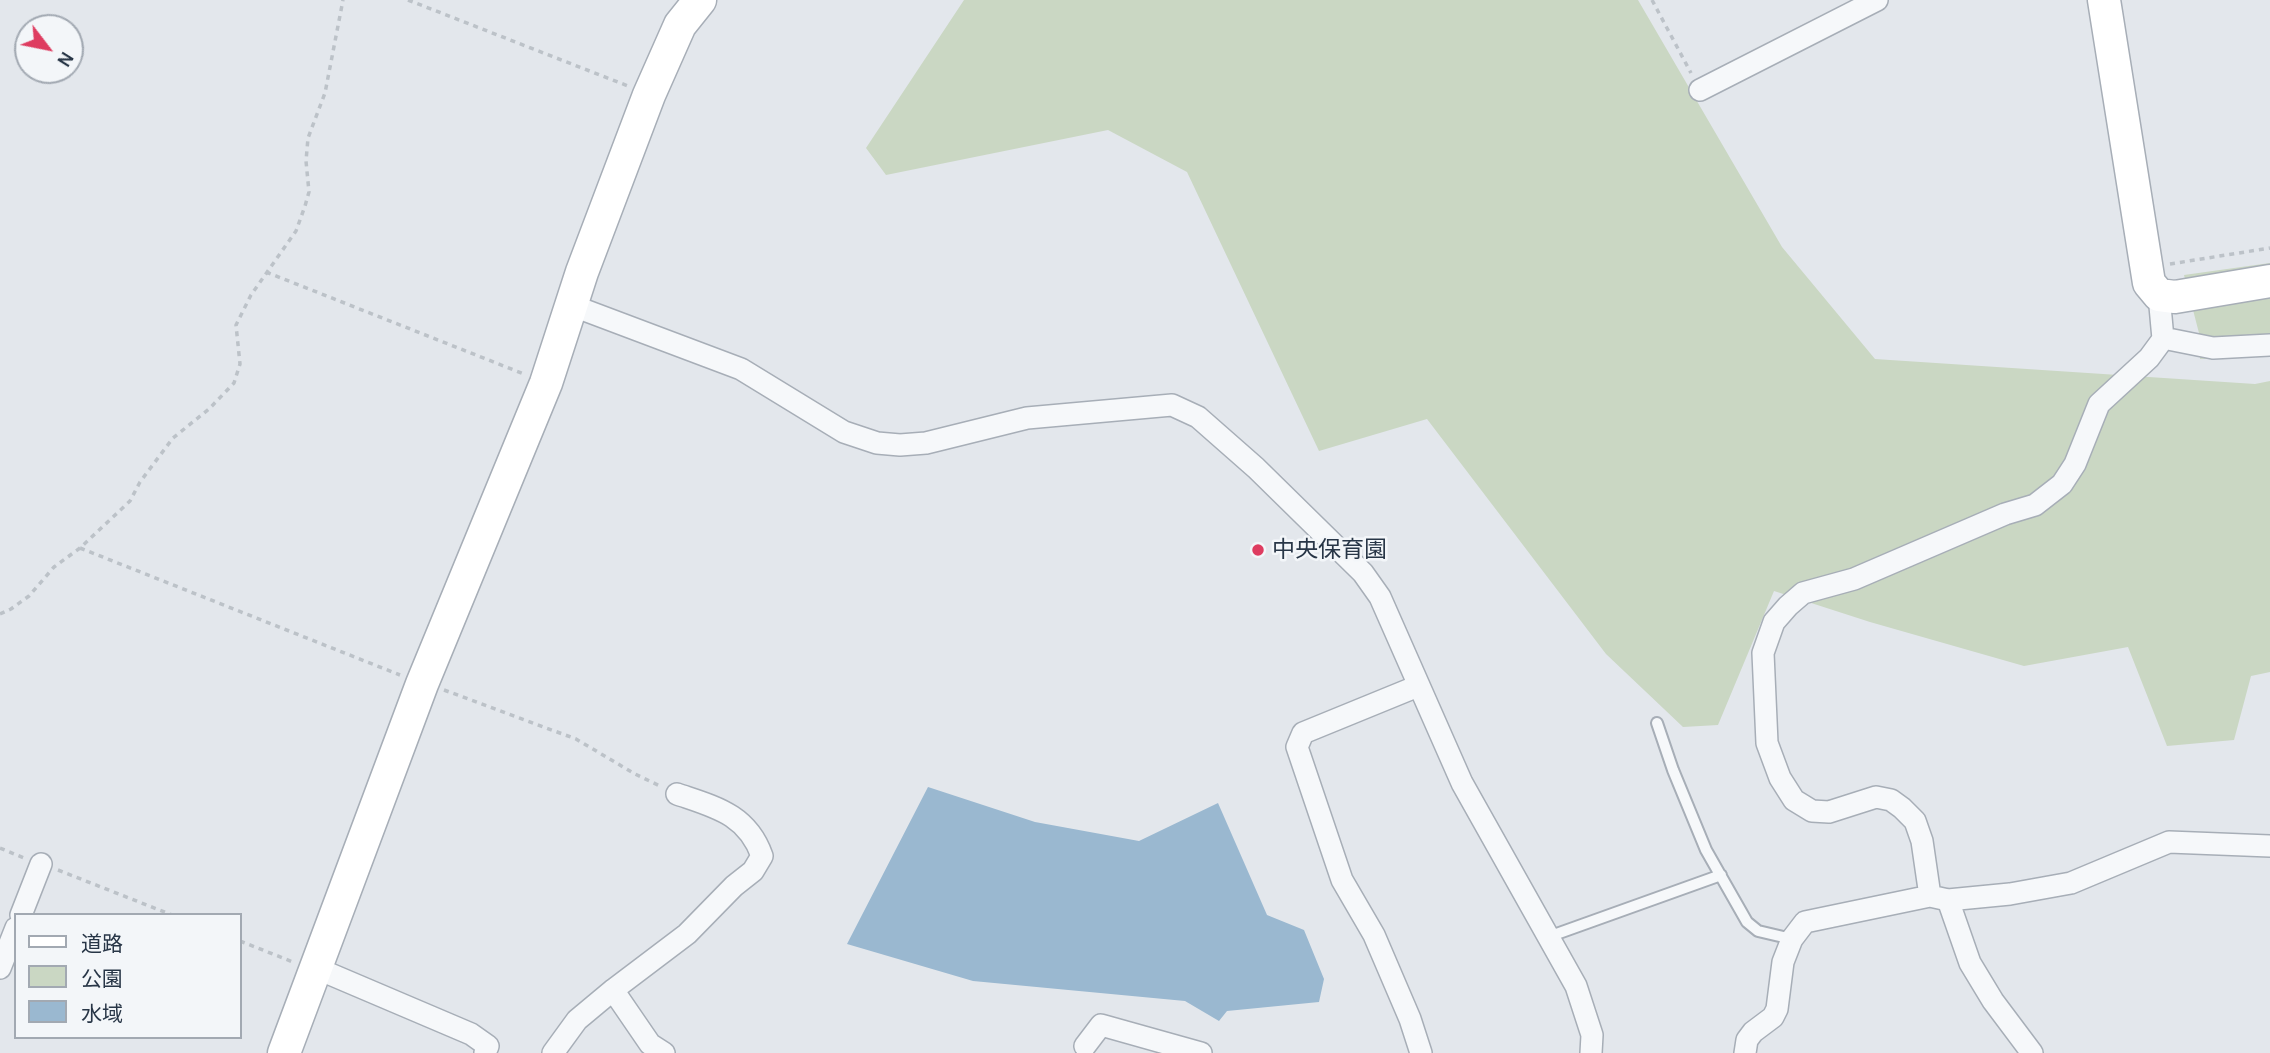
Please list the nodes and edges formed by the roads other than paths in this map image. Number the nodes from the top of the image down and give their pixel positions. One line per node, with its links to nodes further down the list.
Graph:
1 (700, 0): 7 (street)
2 (1877, 0): 4 (street)
3 (2104, 0): 5 (street)
4 (1700, 90)
5 (2153, 281): 6 (street); 8 (street)
6 (2270, 281)
7 (571, 305): 10 (street); 22 (street)
8 (2163, 338): 9 (street); 16 (street)
9 (2270, 345)
10 (1418, 686): 19 (street); 30 (street)
11 (1657, 723): 15 (lane)
12 (677, 794): 23 (street)
13 (2270, 846): 16 (street)
14 (41, 864): 17 (street)
15 (1720, 876): 19 (lane); 20 (lane)
16 (1939, 898): 20 (street); 33 (street)
17 (22, 913)
18 (14, 933): 21 (street)
19 (1548, 937): 31 (street)
20 (1791, 939): 32 (street)
21 (0, 968)
22 (316, 971): 25 (street); 26 (street)
23 (613, 990): 27 (street); 28 (street)
24 (1085, 1046): 29 (street)
25 (284, 1053)
26 (485, 1053)
27 (552, 1053)
28 (664, 1053)
29 (1201, 1053)
30 (1421, 1053)
31 (1591, 1053)
32 (1745, 1053)
33 (2032, 1053)

